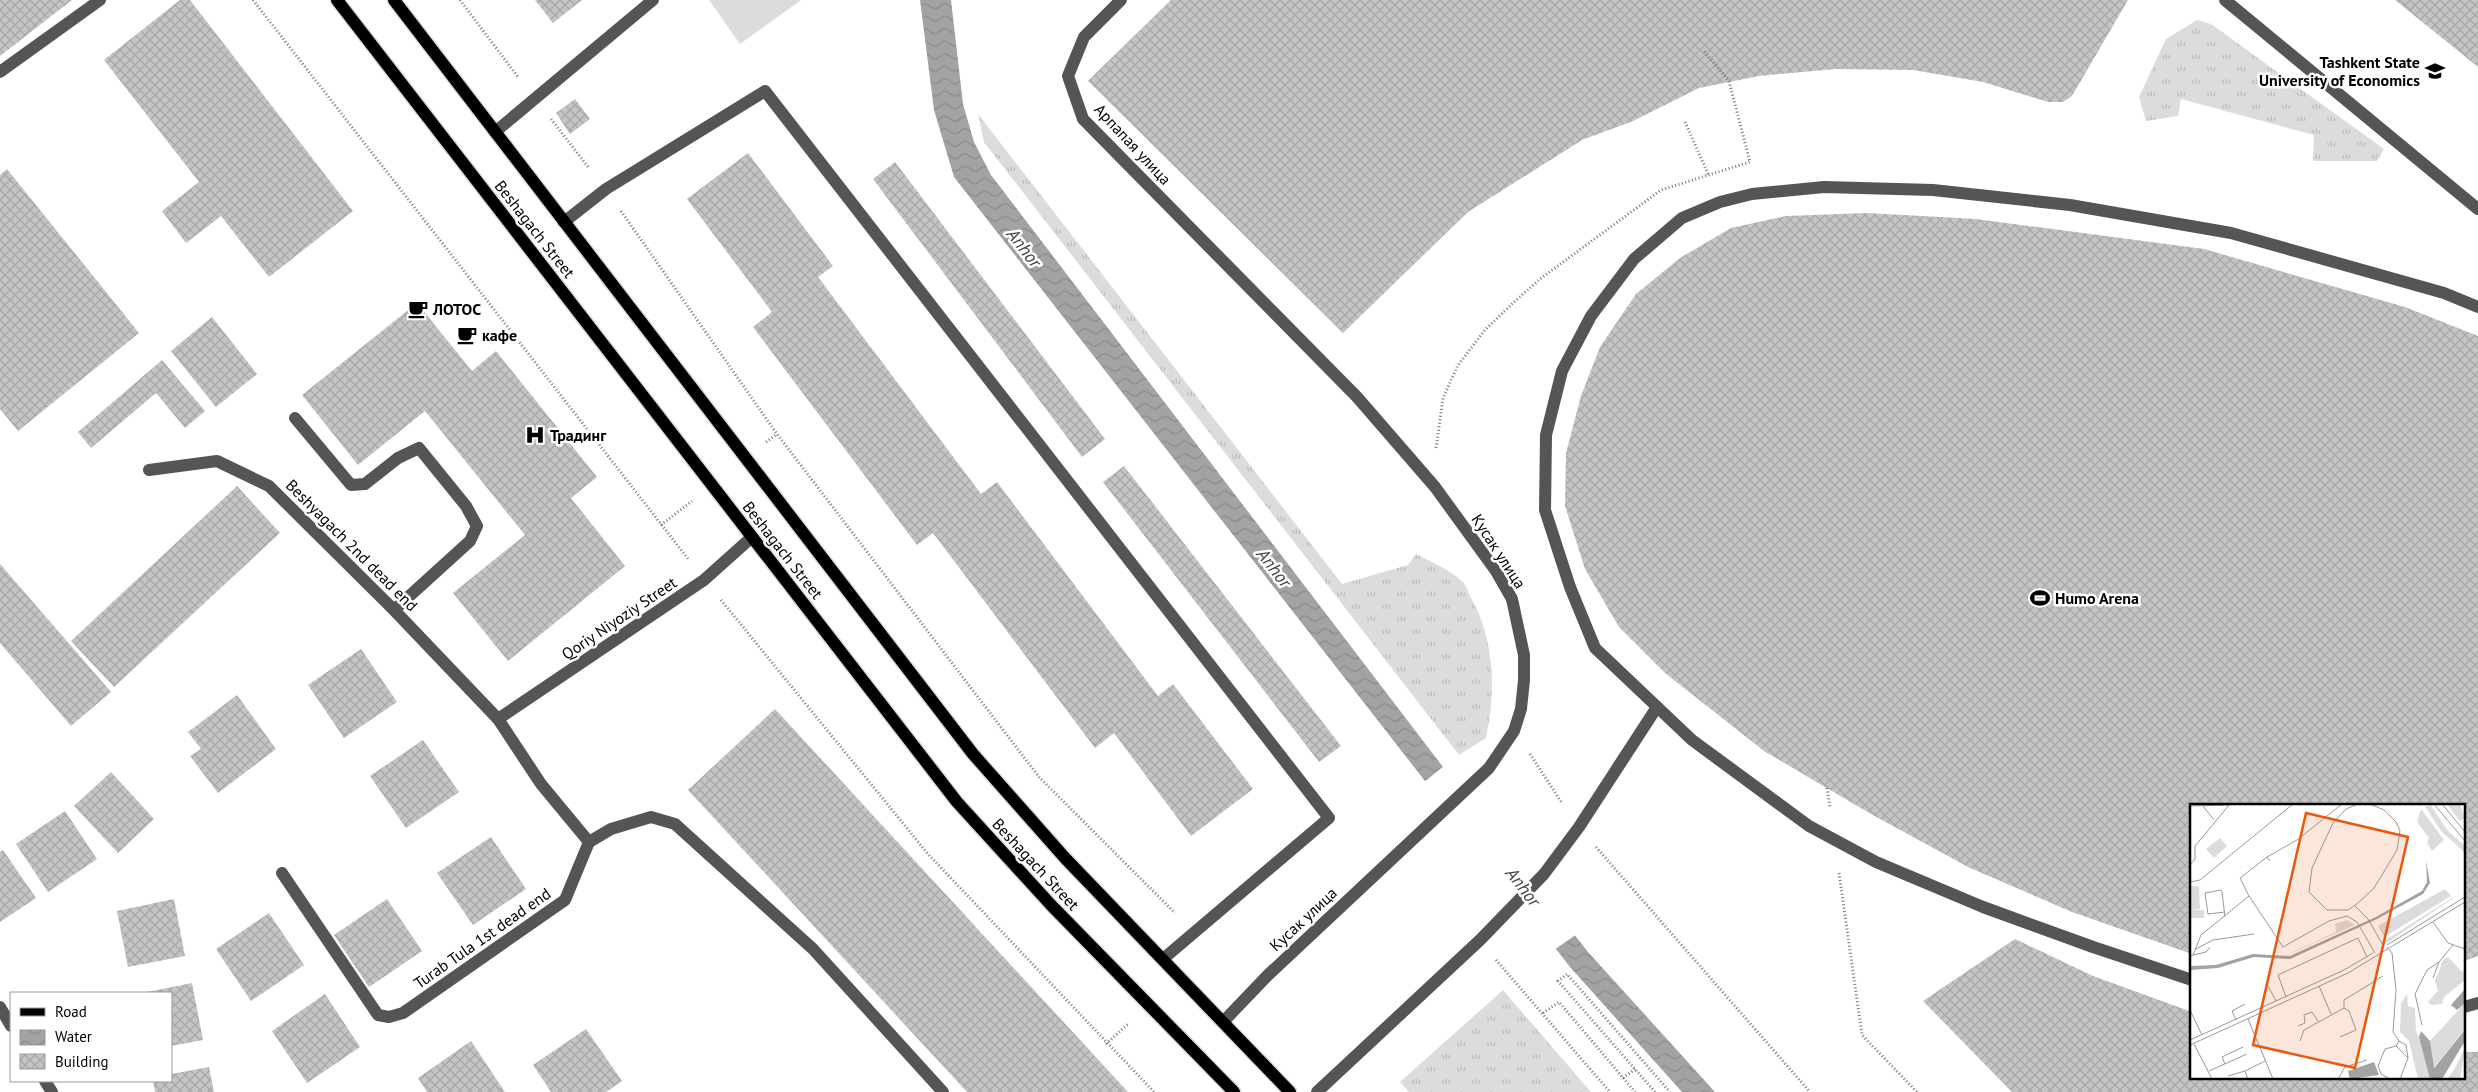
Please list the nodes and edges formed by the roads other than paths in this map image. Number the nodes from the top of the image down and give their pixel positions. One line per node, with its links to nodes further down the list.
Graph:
1 (100, 0): 7 (street)
2 (337, 0): 15 (main road, Beshagach Street)
3 (394, 0): 8 (main road, Beshagach Street)
4 (652, 0): 8 (street)
5 (1120, 0): 11 (street, Арпапая улица)
6 (2225, 0): 9 (street)
7 (0, 72)
8 (495, 132): 10 (main road, Beshagach Street)
9 (2478, 209)
10 (564, 222): 21 (main road, Beshagach Street); 21 (street)
11 (1234, 271): 24 (street, Кусак улица)
12 (2478, 307): 17 (street)
13 (295, 418): 16 (street)
14 (150, 470): 16 (street, Beshyagach 2nd dead end)
15 (752, 537): 18 (street, Qoriy Niyoziy Street); 27 (main road, Beshagach Street)
16 (394, 610): 18 (street, Beshyagach 2nd dead end)
17 (1657, 707): 22 (street); 29 (street)
18 (498, 719): 19 (street)
19 (589, 842): 20 (street, Turab Tula 1st dead end); 26 (street)
20 (282, 872)
21 (1163, 959): 24 (main road, Beshagach Street)
22 (2190, 979)
23 (0, 1007): 25 (street)
24 (1223, 1022): 28 (main road, Beshagach Street)
25 (10, 1024)
26 (943, 1092)
27 (1234, 1092)
28 (1290, 1092)
29 (1317, 1092)

